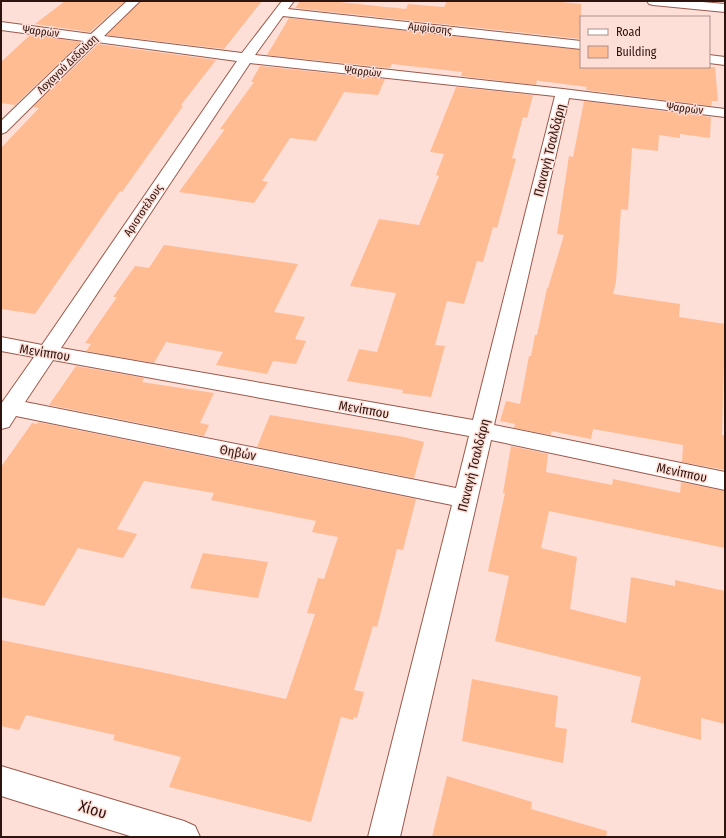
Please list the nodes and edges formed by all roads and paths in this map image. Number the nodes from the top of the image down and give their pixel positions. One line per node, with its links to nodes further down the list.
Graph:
1 (134, 1): 6 (street, Λοχαγού Δεδούση)
2 (653, 1): 4 (street)
3 (284, 6): 7 (street, Αμφίσσης); 8 (street, Αριστοτέλους)
4 (725, 8)
5 (1, 26): 6 (street, Ψαρρών)
6 (94, 38): 8 (street, Ψαρρών); 13 (street, Λοχαγού Δεδούση)
7 (580, 45)
8 (246, 58): 11 (street, Ψαρρών); 15 (street, Αριστοτέλους)
9 (710, 59): 10 (street)
10 (725, 60)
11 (563, 93): 12 (street, Ψαρρών); 17 (street, Παναγή Τσαλδάρη)
12 (725, 113)
13 (1, 129)
14 (1, 344): 15 (street, Μενίππου)
15 (47, 352): 16 (street, Αριστοτέλους); 17 (street, Μενίππου)
16 (6, 414): 19 (street, Θηβών)
17 (482, 430): 18 (street, Μενίππου); 19 (street, Παναγή Τσαλδάρη)
18 (725, 481)
19 (465, 499): 22 (street, Παναγή Τσαλδάρη)
20 (1, 781): 21 (street, Χίου)
21 (184, 837)
22 (384, 837)

